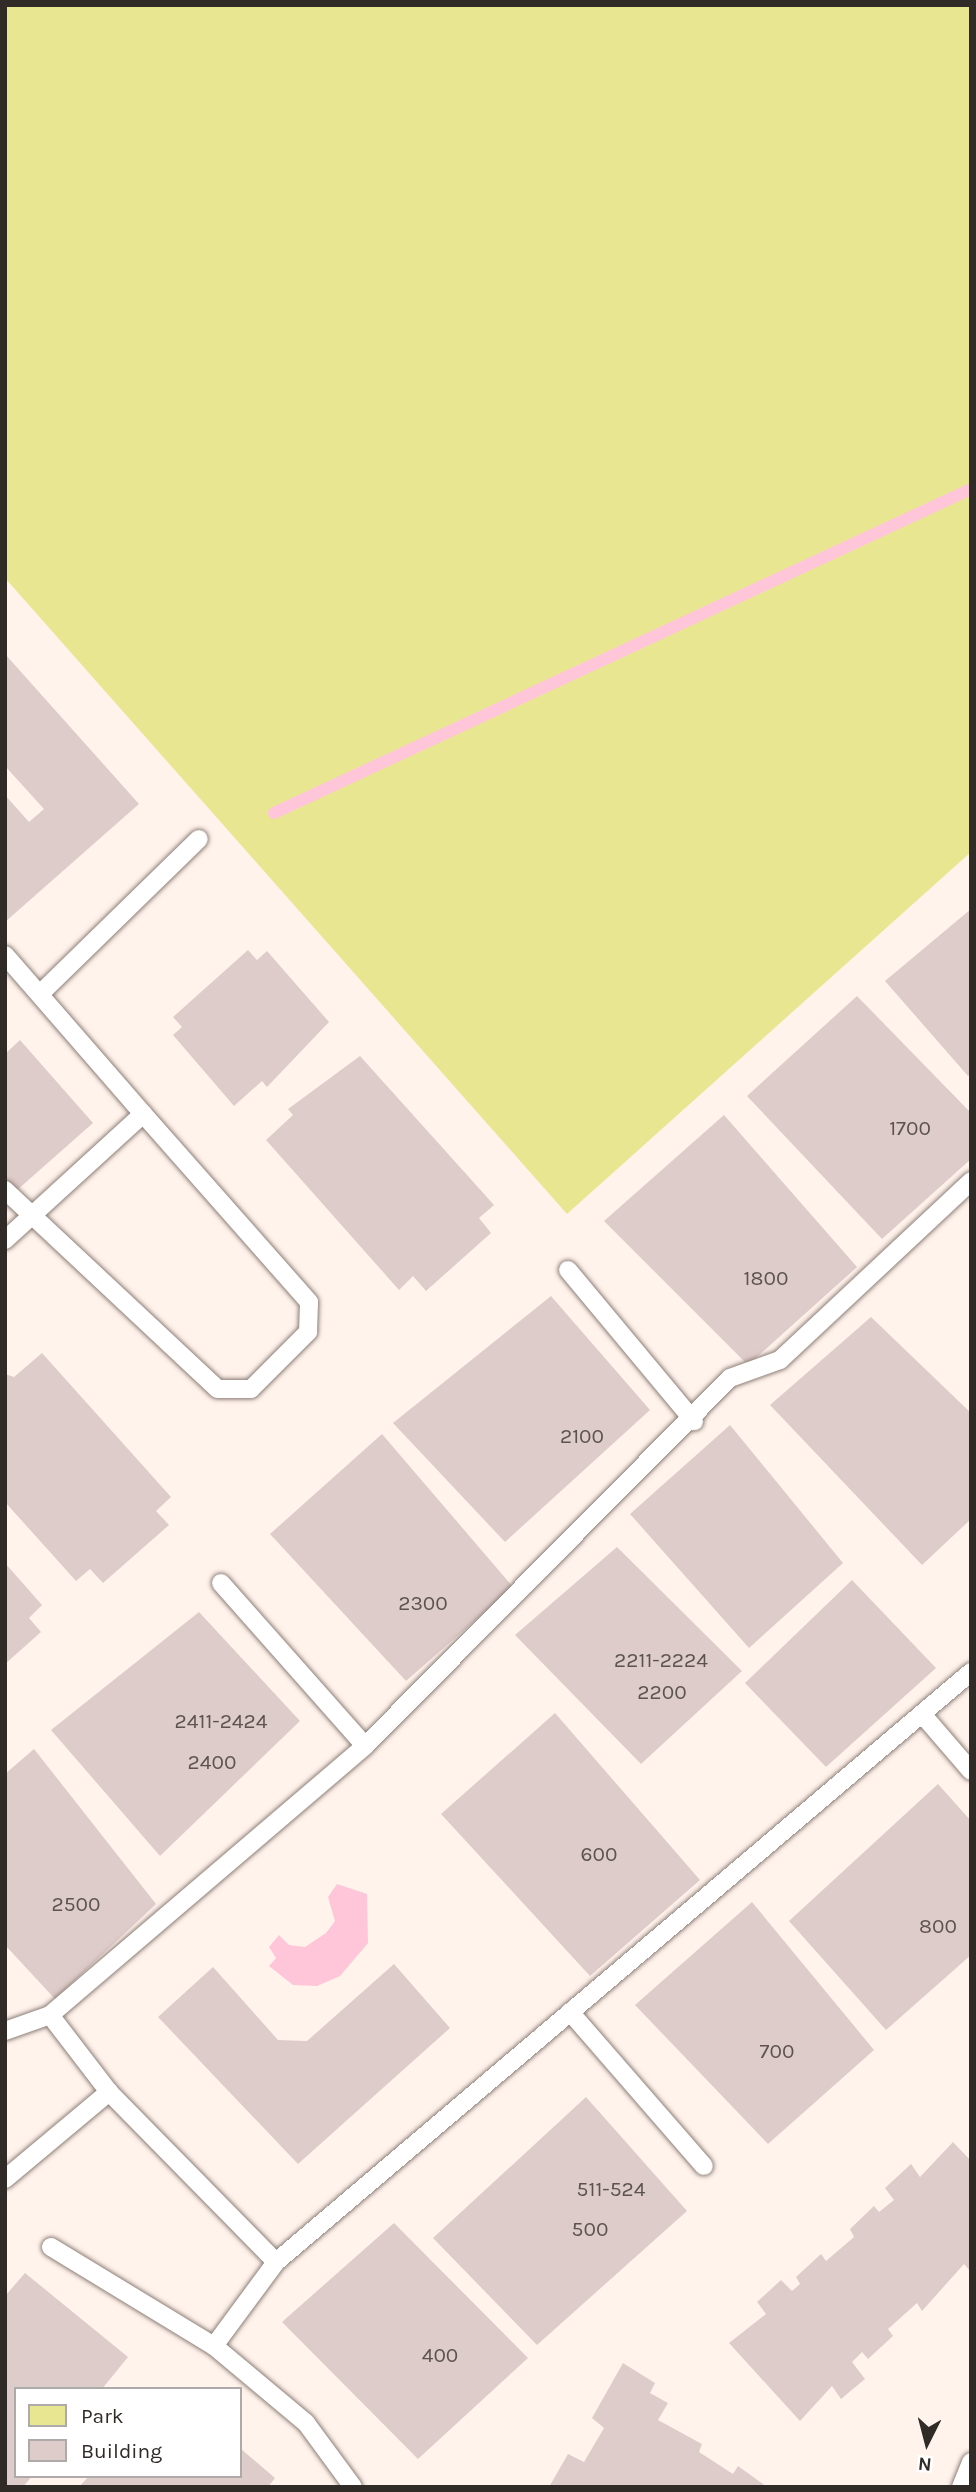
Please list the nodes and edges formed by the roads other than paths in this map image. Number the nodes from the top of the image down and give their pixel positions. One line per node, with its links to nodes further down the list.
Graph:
1 (199, 839): 3 (lane)
2 (5, 955): 3 (lane)
3 (42, 992): 4 (lane)
4 (144, 1114): 7 (lane); 7 (lane)
5 (971, 1181): 10 (lane)
6 (5, 1190): 7 (lane)
7 (31, 1218): 8 (lane)
8 (5, 1240)
9 (568, 1270): 10 (lane)
10 (694, 1421): 14 (lane)
11 (221, 1583): 14 (lane)
12 (971, 1672): 13 (lane)
13 (922, 1714): 15 (lane); 16 (lane)
14 (365, 1746): 17 (lane)
15 (971, 1771)
16 (570, 2012): 20 (lane); 23 (lane)
17 (50, 2015): 18 (lane); 19 (lane)
18 (5, 2031)
19 (109, 2092): 21 (lane); 23 (lane)
20 (704, 2166)
21 (5, 2179)
22 (51, 2247): 24 (lane)
23 (276, 2262): 24 (lane)
24 (214, 2346): 26 (lane)
25 (971, 2462): 27 (lane)
26 (353, 2487)
27 (961, 2487)

